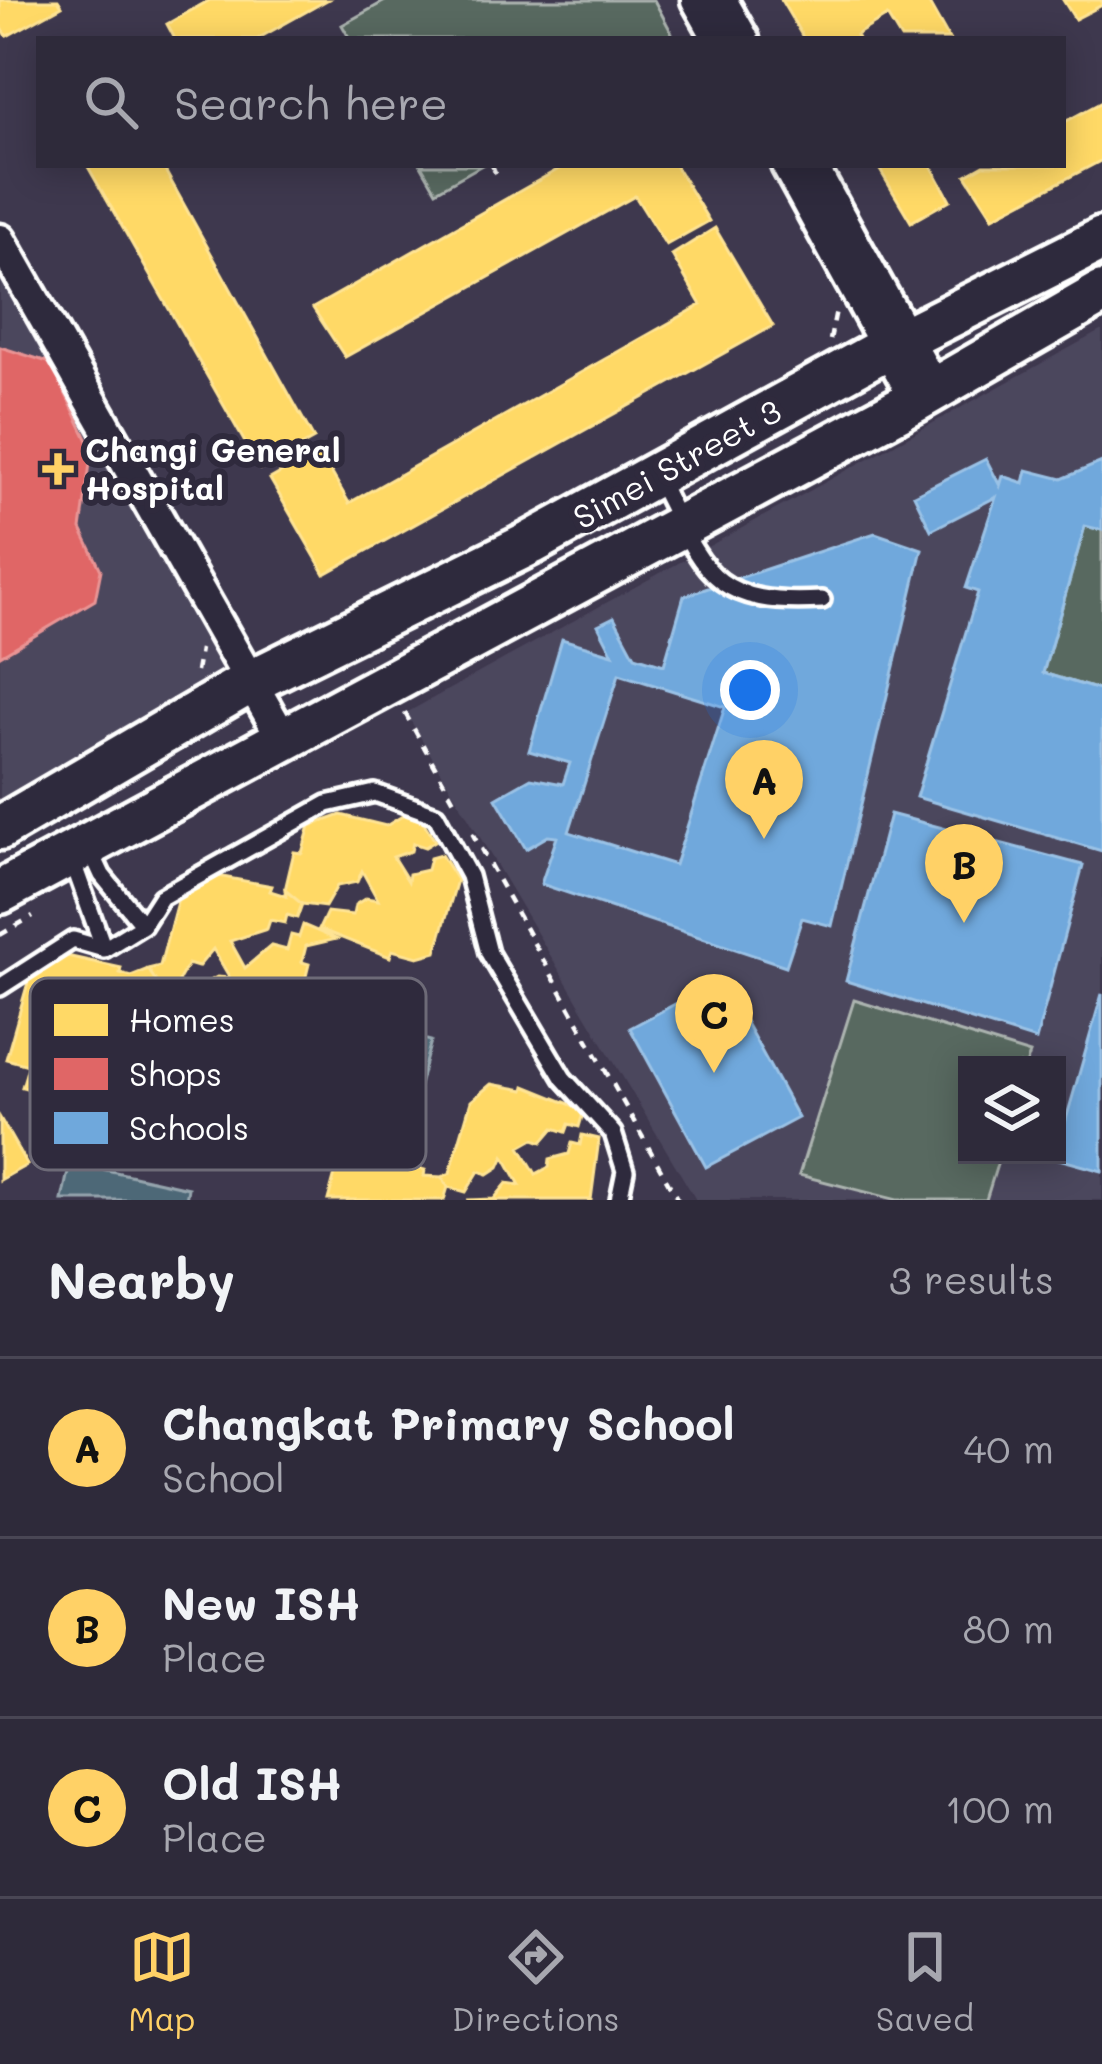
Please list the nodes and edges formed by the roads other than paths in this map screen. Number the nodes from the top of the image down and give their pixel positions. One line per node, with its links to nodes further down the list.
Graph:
1 (697, 0): 3 (street)
2 (722, 0): 4 (street)
3 (716, 36)
4 (740, 36)
5 (789, 168): 10 (street)
6 (812, 168): 10 (street)
7 (1102, 239): 10 (main road, Simei Street 3)
8 (0, 240): 15 (street)
9 (1102, 293): 11 (main road, Simei Street 3)
10 (896, 343): 11 (street); 12 (main road, Simei Street 3)
11 (925, 395): 13 (main road, Simei Street 3)
12 (657, 477): 13 (lane); 15 (main road, Simei Street 3)
13 (682, 527): 14 (lane); 16 (main road, Simei Street 3)
14 (822, 600)
15 (248, 683): 16 (street); 17 (main road, Simei Street 3)
16 (285, 742): 18 (main road, Simei Street 3)
17 (117, 764): 18 (main road); 19 (main road, Simei Street 3)
18 (176, 799): 20 (main road, Simei Street 3)
19 (0, 828)
20 (80, 852): 21 (main road, Simei Street 3); 22 (lane); 23 (lane)
21 (0, 892)
22 (143, 925): 23 (lane); 25 (lane)
23 (104, 949): 24 (lane)
24 (0, 987)
25 (620, 1200)

